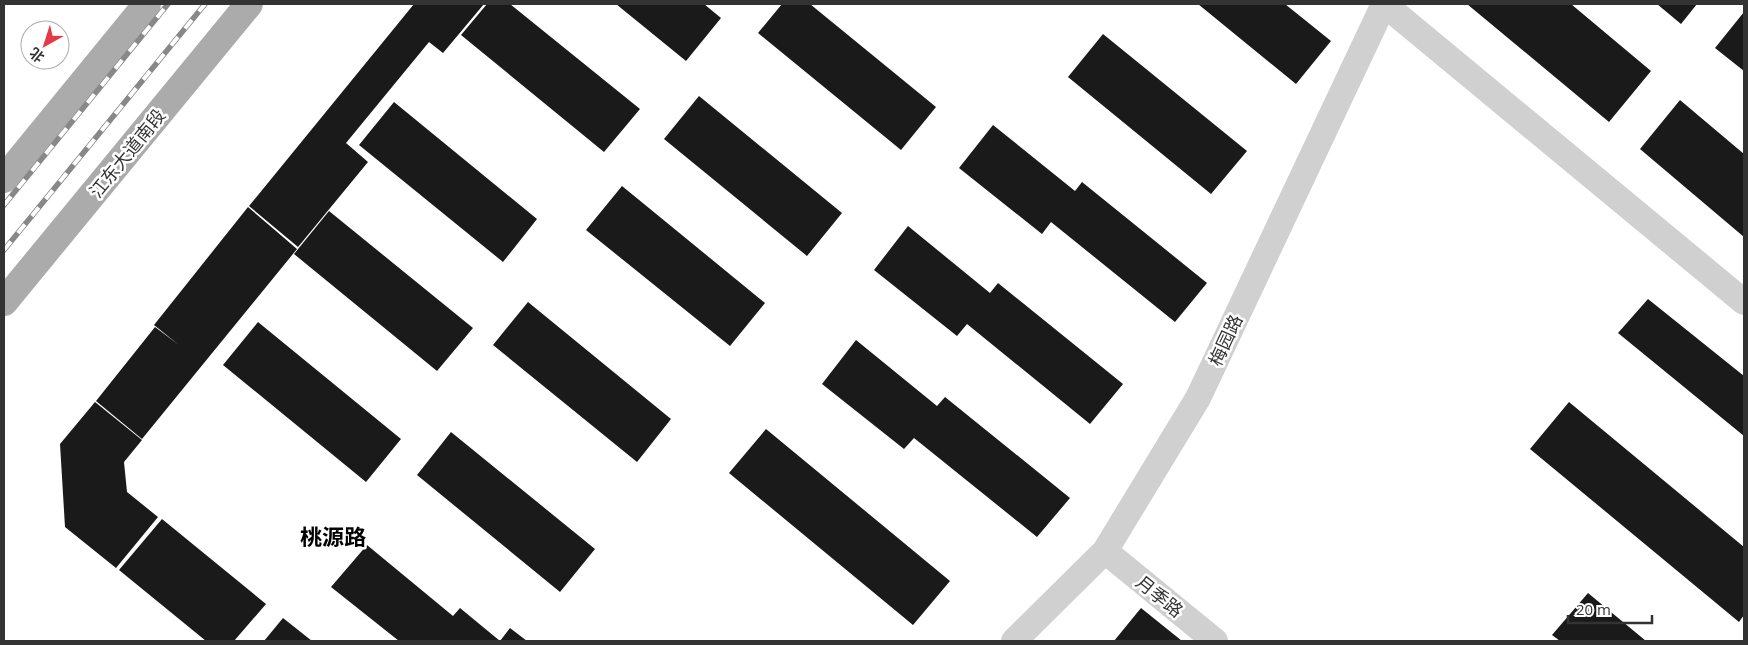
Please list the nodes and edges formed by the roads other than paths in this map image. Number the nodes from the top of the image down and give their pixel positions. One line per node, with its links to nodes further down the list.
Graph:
1 (147, 4): 4 (main road)
2 (250, 4): 5 (main road, 江东大道南段)
3 (1384, 4): 6 (street); 7 (street, 梅园路)
4 (4, 179)
5 (4, 302)
6 (1744, 302)
7 (1105, 551): 8 (street, 梅园路); 9 (street, 月季路)
8 (1014, 641)
9 (1215, 641)

